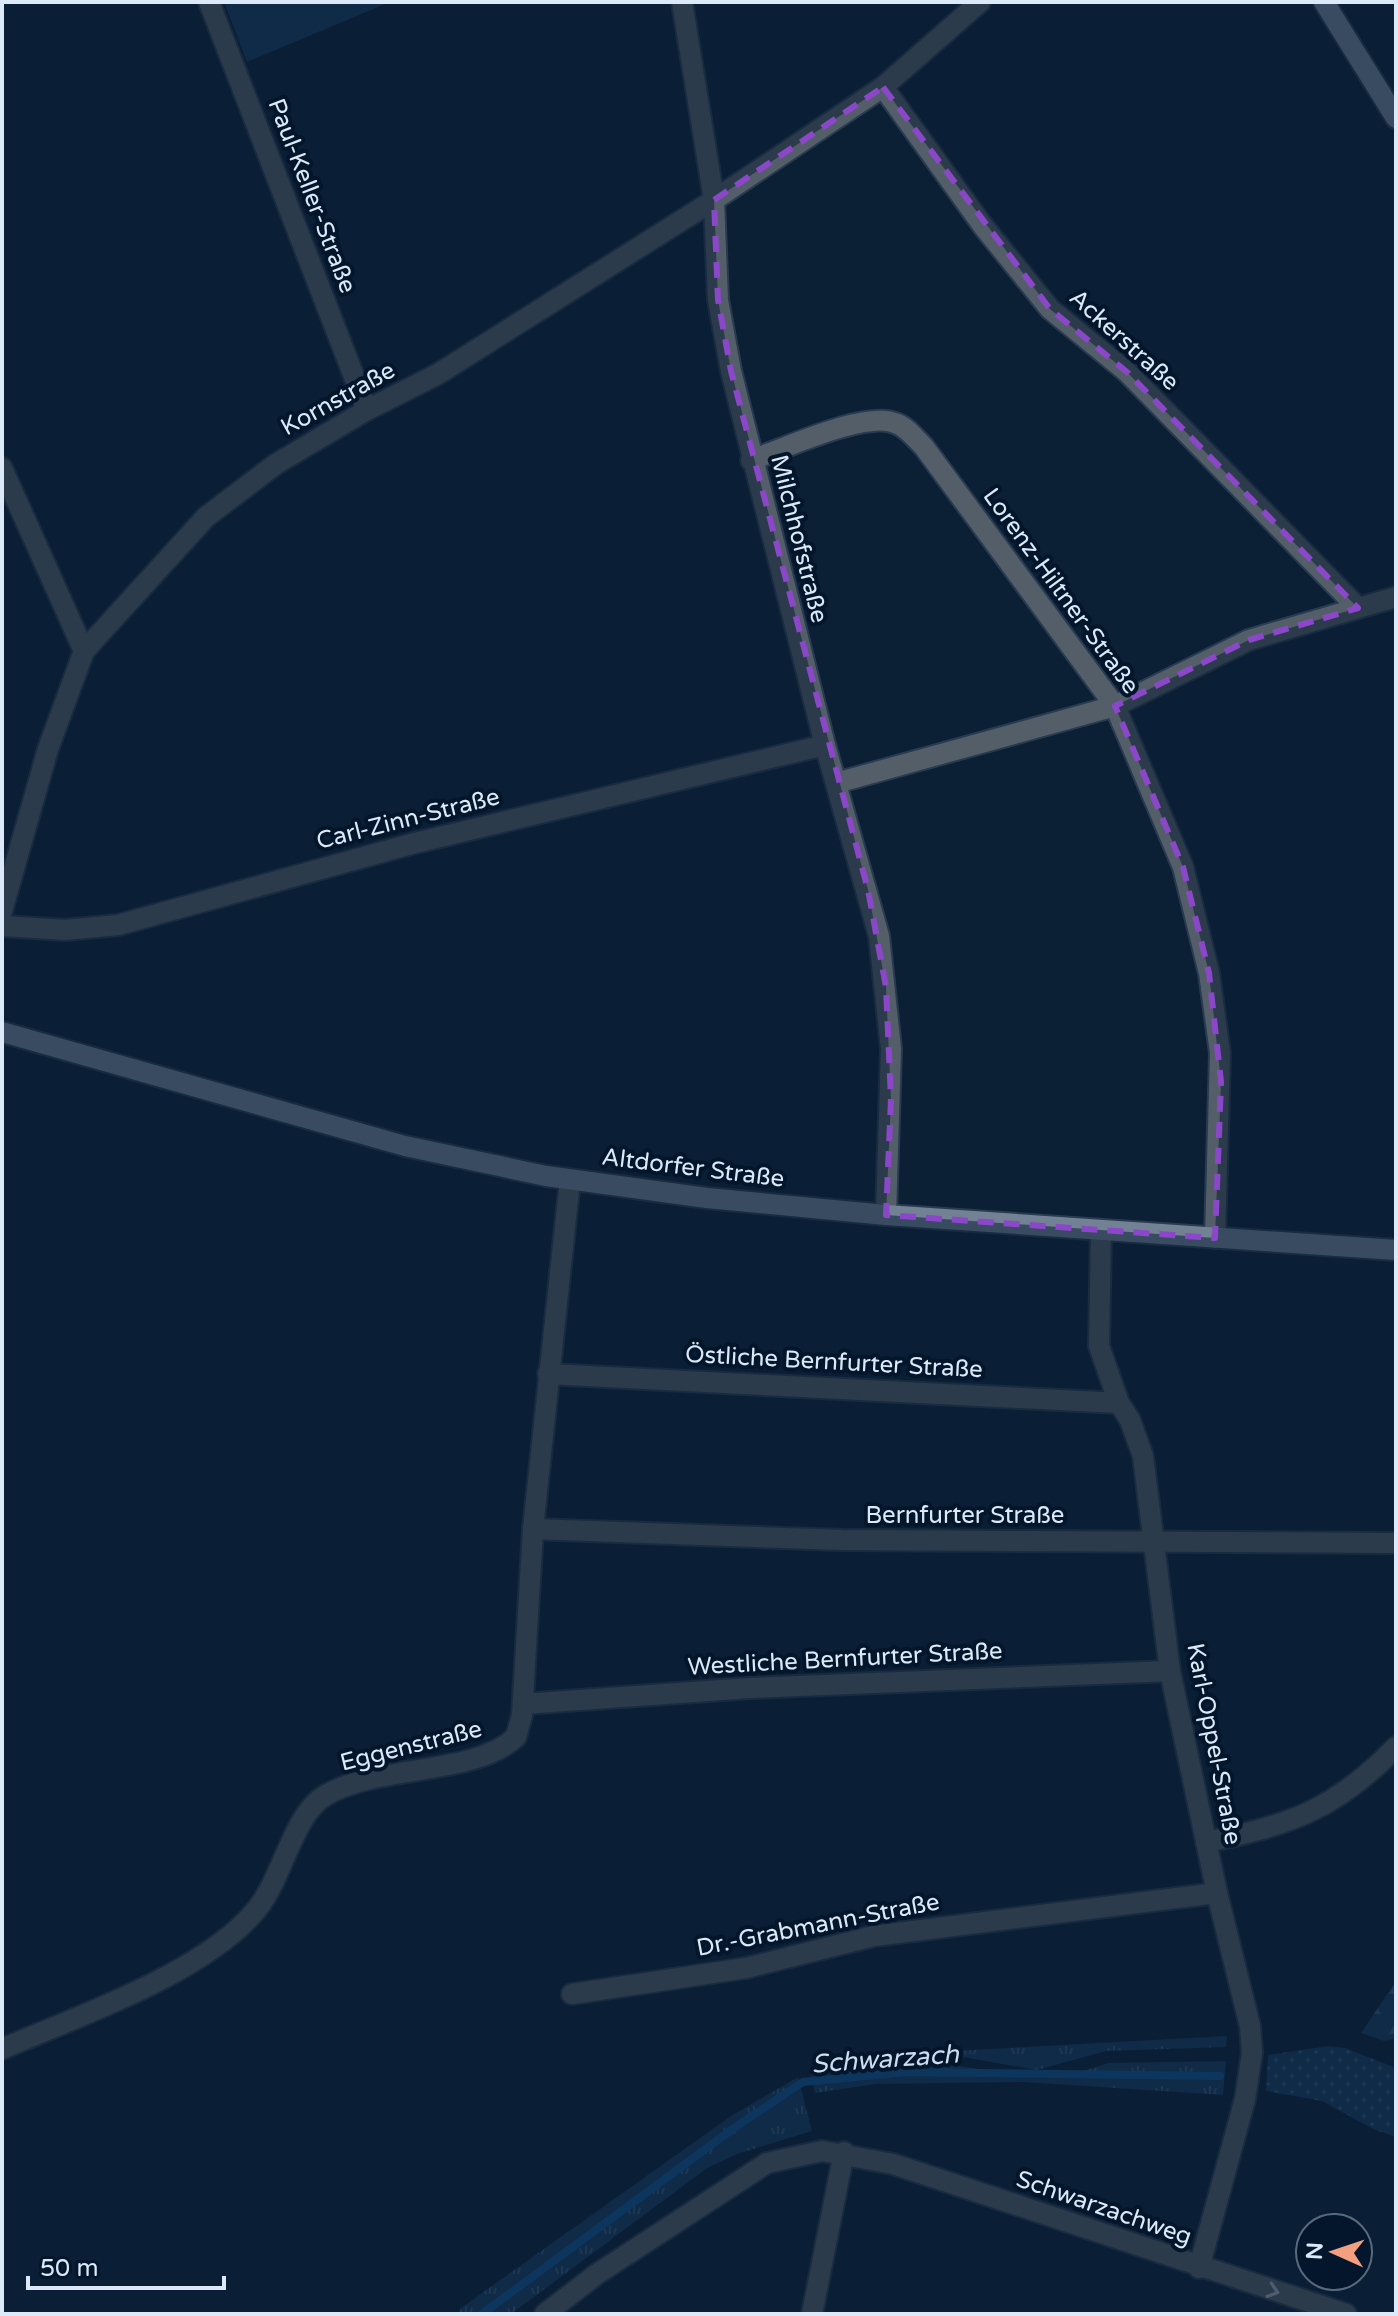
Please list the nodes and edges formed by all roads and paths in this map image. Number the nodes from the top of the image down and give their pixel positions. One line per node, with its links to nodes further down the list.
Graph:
1 (209, 2): 8 (street, Paul-Keller-Straße)
2 (682, 2): 7 (street)
3 (980, 2): 5 (street)
4 (1324, 2): 6 (main road)
5 (883, 87): 7 (street); 12 (street, Ackerstraße)
6 (1396, 118)
7 (714, 200): 8 (street, Kornstraße); 9 (street, Milchhofstraße)
8 (367, 410): 13 (street, Kornstraße)
9 (751, 460): 14 (street, Lorenz-Hiltner-Straße); 15 (street, Milchhofstraße)
10 (2, 468): 13 (street)
11 (1396, 597): 12 (street)
12 (1358, 608): 14 (street)
13 (84, 651): 17 (street, Kornstraße)
14 (1115, 706): 16 (street); 23 (street, Lorenz-Hiltner-Straße)
15 (825, 745): 16 (street, Milchhofstraße); 18 (street, Carl-Zinn-Straße)
16 (836, 783): 21 (street, Milchhofstraße)
17 (2, 911)
18 (2, 926)
19 (2, 1032): 20 (main road, Altdorfer Straße)
20 (570, 1180): 21 (main road, Altdorfer Straße); 25 (street, Eggenstraße)
21 (886, 1215): 22 (main road, Altdorfer Straße)
22 (1101, 1230): 23 (main road, Altdorfer Straße); 26 (street, Karl-Oppel-Straße)
23 (1215, 1238): 24 (main road, Altdorfer Straße)
24 (1396, 1250)
25 (548, 1374): 26 (street, Östliche Bernfurter Straße); 27 (street, Eggenstraße)
26 (1119, 1403): 28 (street, Karl-Oppel-Straße)
27 (533, 1529): 28 (street, Bernfurter Straße); 31 (street, Eggenstraße)
28 (1154, 1543): 29 (street, Bernfurter Straße); 30 (street, Karl-Oppel-Straße)
29 (1396, 1543)
30 (1170, 1671): 31 (street, Westliche Bernfurter Straße); 33 (street, Karl-Oppel-Straße)
31 (523, 1704): 36 (street, Eggenstraße)
32 (1396, 1747): 33 (street)
33 (1206, 1842): 34 (street, Karl-Oppel-Straße)
34 (1217, 1893): 35 (street, Dr.-Grabmann-Straße); 38 (street, Karl-Oppel-Straße)
35 (572, 1994)
36 (2, 2049)
37 (844, 2152): 38 (street, Schwarzachweg); 39 (street, Schwarzachweg); 40 (street)
38 (1199, 2268): 41 (street, Schwarzachweg, one-way to 41)
39 (545, 2314)
40 (812, 2314)
41 (1346, 2314)

